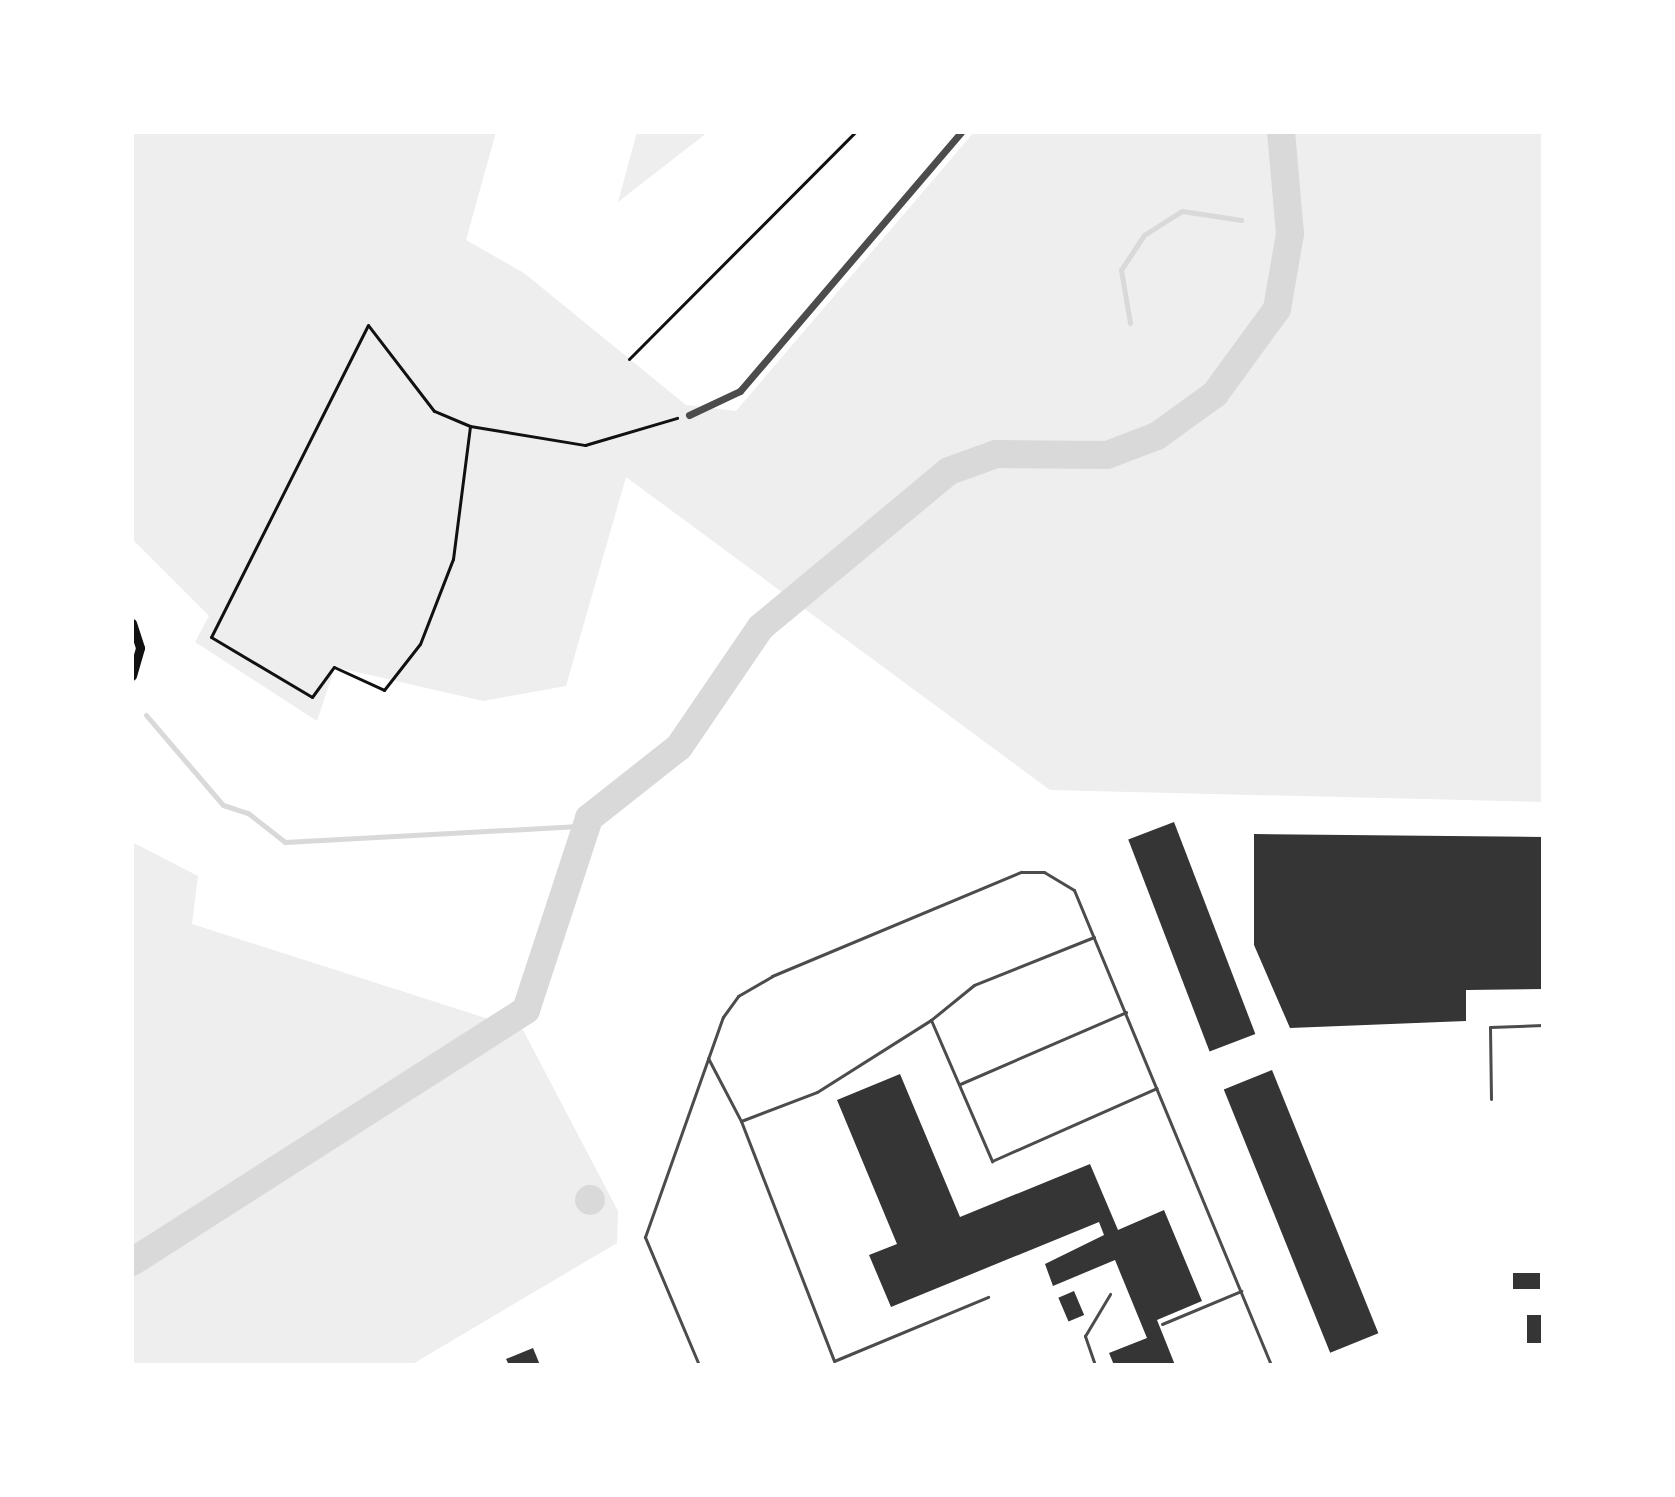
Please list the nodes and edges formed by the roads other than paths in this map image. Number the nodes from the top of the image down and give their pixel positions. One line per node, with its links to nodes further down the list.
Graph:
1 (961, 132): 2 (street)
2 (689, 415)
3 (132, 623): 4 (main road)
4 (132, 676)
5 (1094, 937): 6 (lane); 7 (lane); 9 (lane)
6 (1126, 1012): 10 (lane); 11 (lane)
7 (931, 1020): 10 (lane); 13 (lane)
8 (1543, 1025): 12 (lane)
9 (708, 1058): 13 (lane); 18 (lane)
10 (959, 1085): 11 (lane)
11 (1157, 1088): 14 (lane)
12 (1491, 1099)
13 (741, 1121): 16 (lane)
14 (1241, 1291): 17 (lane); 20 (lane)
15 (1110, 1294): 19 (lane)
16 (988, 1297)
17 (1162, 1324)
18 (699, 1365)
19 (1095, 1365)
20 (1271, 1365)

